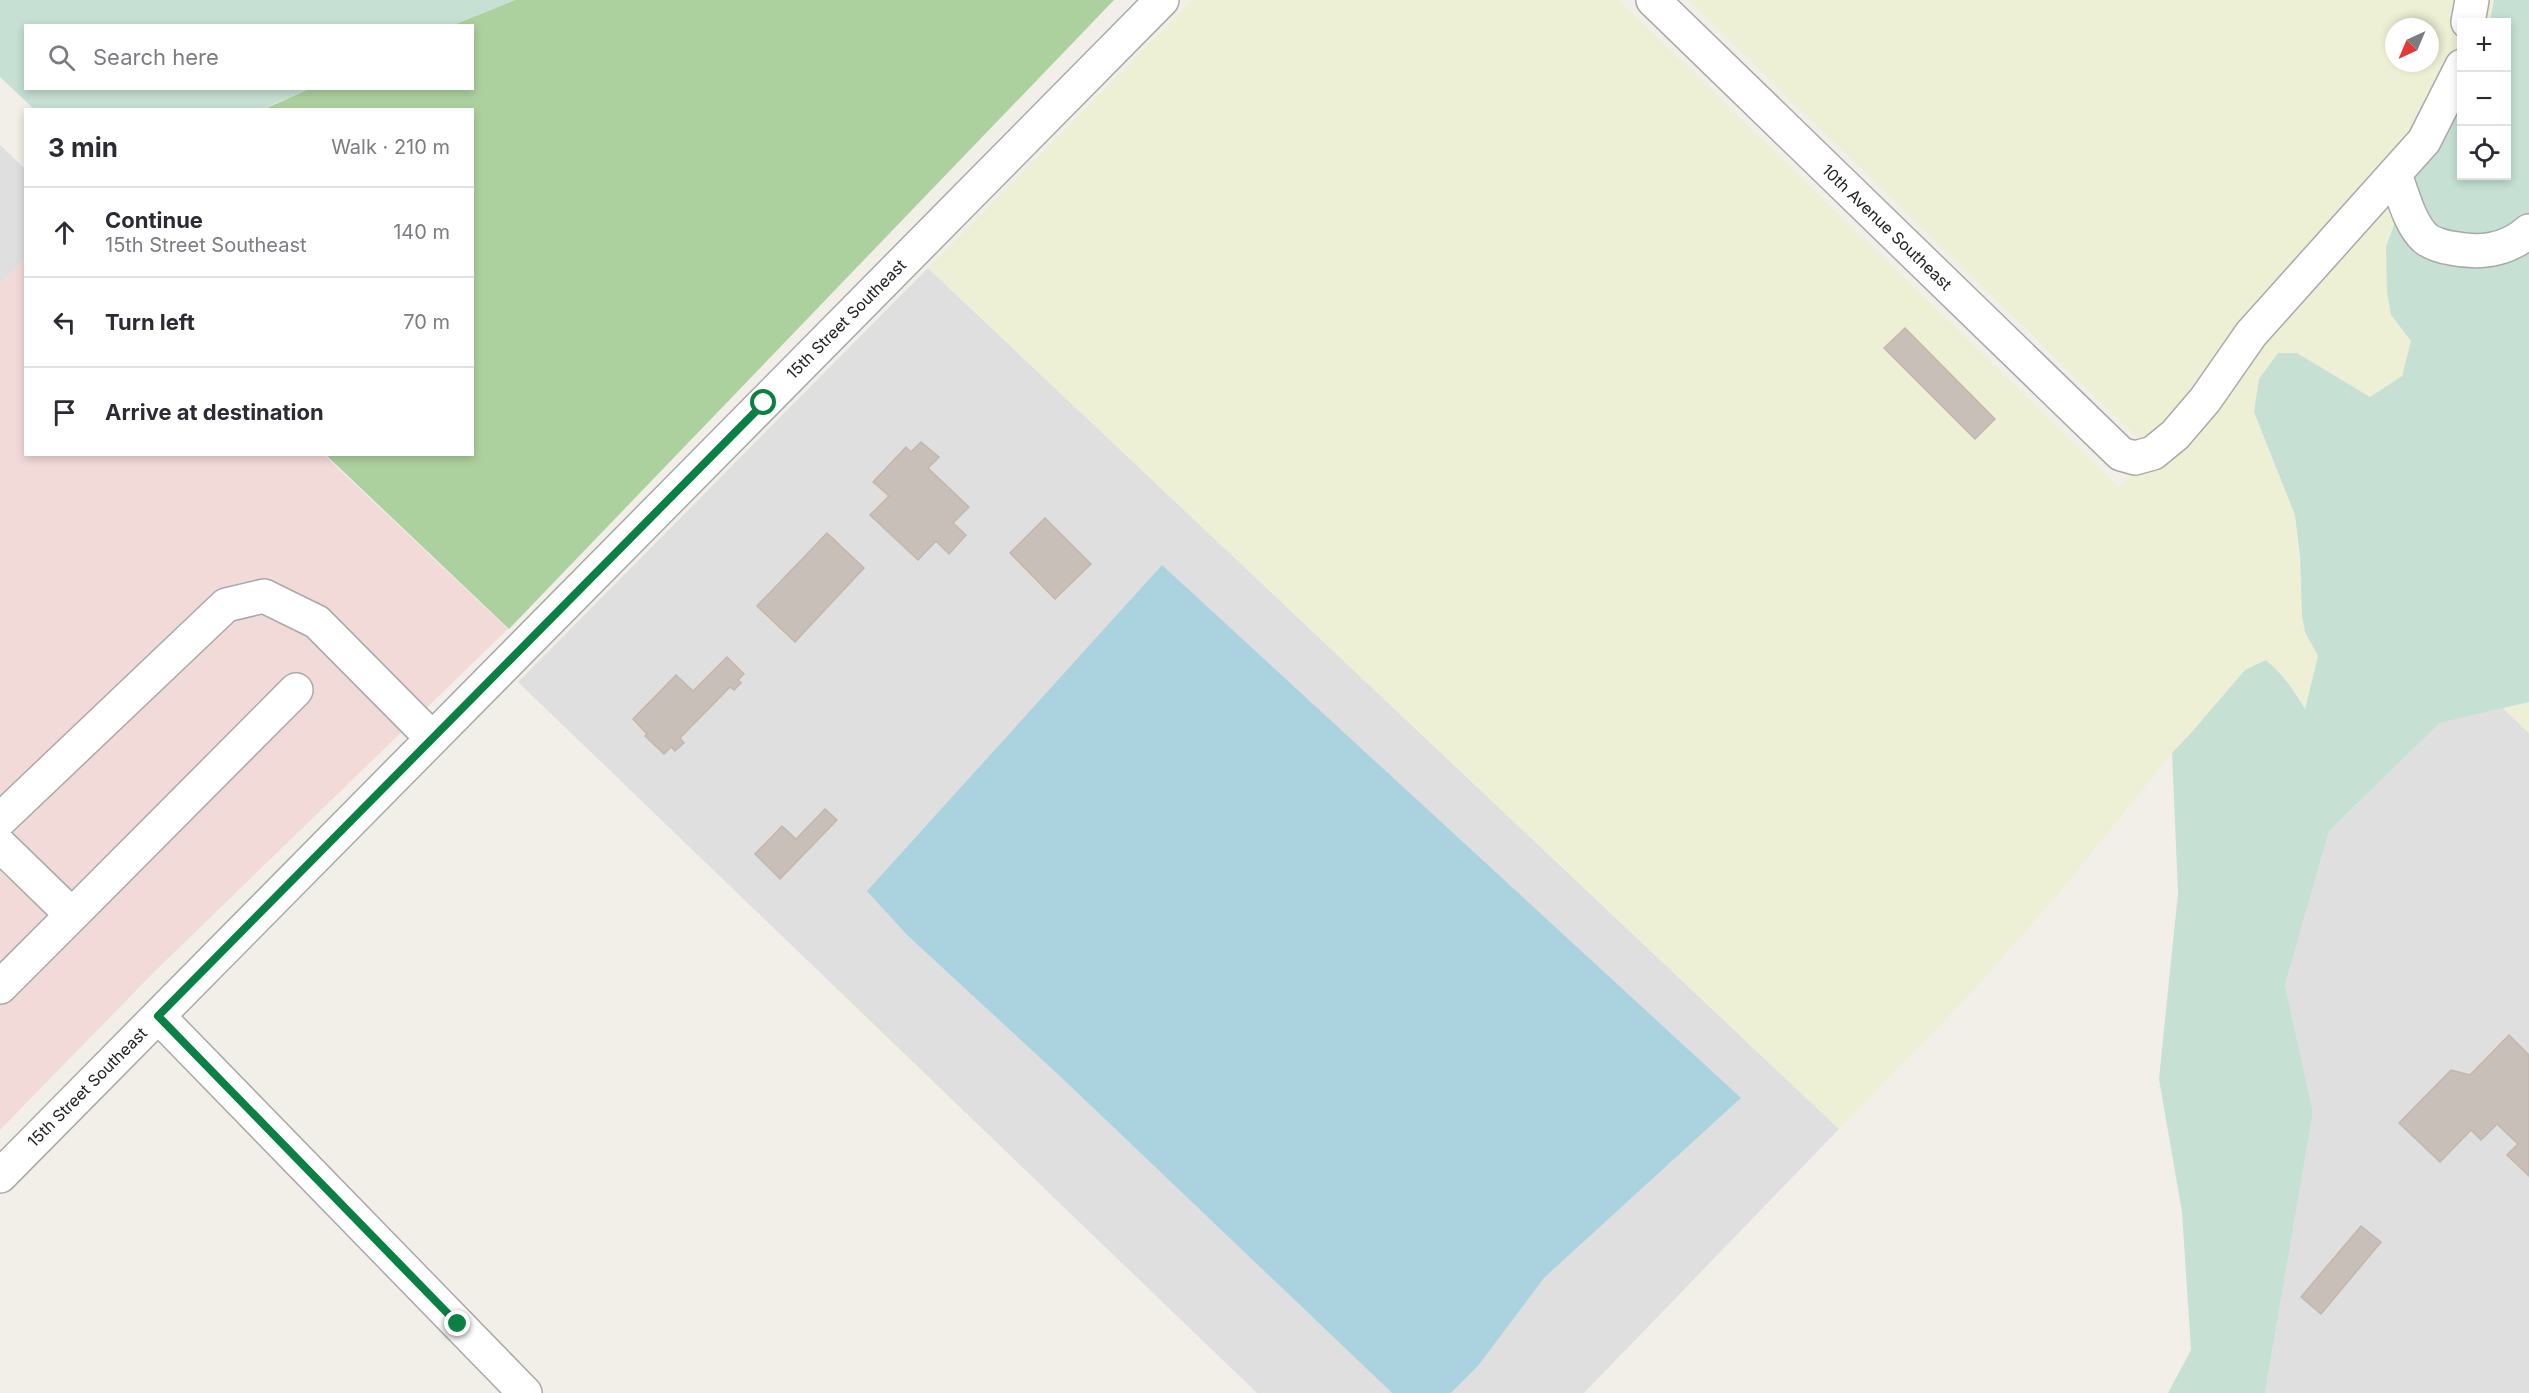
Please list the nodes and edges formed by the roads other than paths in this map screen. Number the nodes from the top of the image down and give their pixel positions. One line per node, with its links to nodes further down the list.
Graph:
1 (1162, 0): 9 (street, 15th Street Southeast)
2 (1653, 0): 6 (street, 10th Avenue Southeast)
3 (2472, 0): 4 (street)
4 (2469, 18)
5 (2459, 72): 6 (street)
6 (2395, 175): 7 (street)
7 (2529, 231)
8 (296, 690): 12 (street)
9 (432, 738): 10 (street); 14 (street, 15th Street Southeast)
10 (0, 820)
11 (0, 845): 12 (street)
12 (72, 915): 13 (street)
13 (0, 987)
14 (158, 1016): 15 (street, 15th Street Southeast); 16 (street)
15 (0, 1176)
16 (525, 1393)

